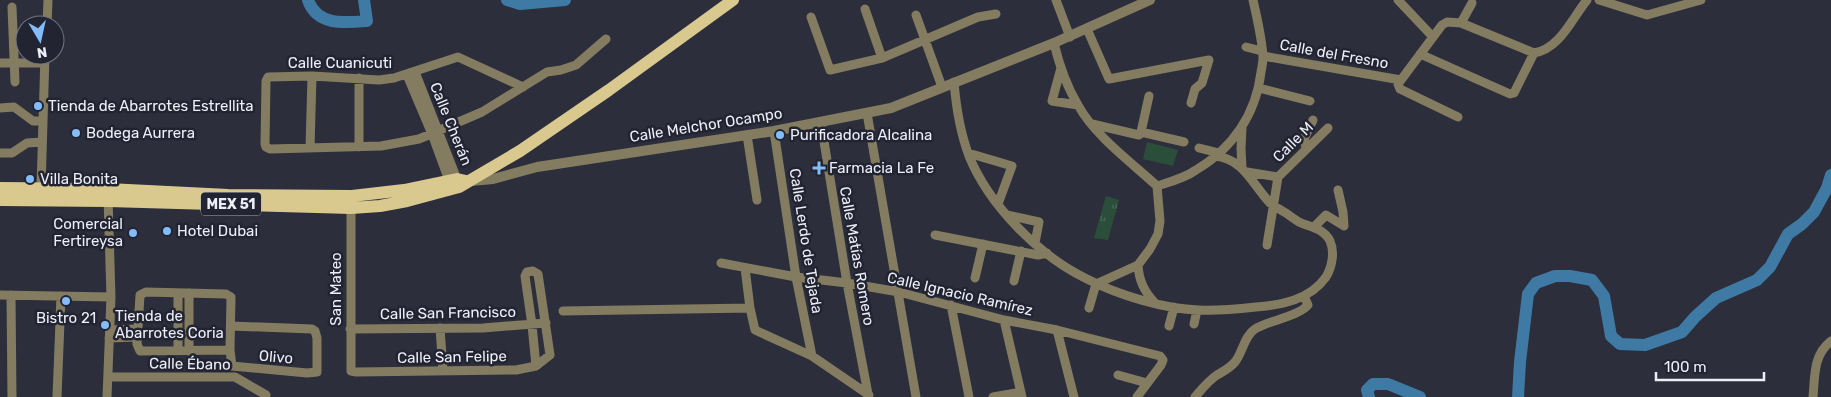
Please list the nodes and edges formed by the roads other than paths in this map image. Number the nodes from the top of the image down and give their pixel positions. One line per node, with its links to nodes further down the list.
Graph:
1 (48, 0): 14 (street)
2 (733, 0): 70 (main road, MEX 51)
3 (1056, 0): 19 (street)
4 (1150, 0): 18 (street, Calle Melchor Ocampo)
5 (1253, 0): 26 (street)
6 (1398, 0): 20 (street)
7 (1587, 0): 25 (street)
8 (1599, 0): 9 (street)
9 (1701, 0)
10 (1472, 3): 17 (street)
11 (12, 7): 29 (street)
12 (865, 9): 28 (street)
13 (996, 14): 22 (street)
14 (47, 15)
15 (916, 15): 22 (street)
16 (811, 17): 28 (street)
17 (1461, 23): 20 (street); 25 (street)
18 (1087, 29): 19 (street, Calle Melchor Ocampo); 43 (street)
19 (1070, 36): 23 (street, Calle Melchor Ocampo)
20 (1433, 37): 27 (street)
21 (606, 39): 39 (street)
22 (925, 40): 28 (street); 40 (street)
23 (1054, 43): 32 (street); 38 (street, Calle Melchor Ocampo)
24 (1246, 47): 26 (street, Calle del Fresno)
25 (1534, 53): 27 (street)
26 (1263, 54): 36 (street, Calle del Fresno); 41 (street)
27 (1420, 54): 36 (street)
28 (882, 58)
29 (13, 62): 30 (street); 37 (street)
30 (0, 63)
31 (45, 65): 50 (street)
32 (1061, 68): 45 (street); 45 (street)
33 (411, 74): 35 (street, Calle Cuanicuti); 39 (street, Calle Cuanicuti); 56 (street, Calle Cherán)
34 (312, 76): 35 (street, Calle Cuanicuti); 62 (street); 62 (street, Calle Cuanicuti)
35 (359, 78): 61 (street)
36 (1401, 80): 48 (street)
37 (14, 82)
38 (954, 82): 40 (street, Calle Melchor Ocampo); 66 (street)
39 (522, 87): 56 (street)
40 (942, 87): 47 (street, Calle Melchor Ocampo)
41 (1259, 88): 44 (street); 53 (street)
42 (1149, 96): 57 (street)
43 (1192, 99)
44 (1310, 101)
45 (1078, 106): 52 (street)
46 (0, 108): 50 (street)
47 (867, 113): 51 (street, Calle Melchor Ocampo); 97 (street)
48 (1458, 117)
49 (1313, 120): 64 (street)
50 (43, 121): 59 (street)
51 (821, 122): 55 (street, Calle Melchor Ocampo); 95 (street, Calle Matías Romero)
52 (1091, 124): 57 (street); 71 (street)
53 (1242, 128): 67 (street); 68 (street)
54 (1328, 128): 64 (street, Calle M)
55 (774, 131): 58 (street, Calle Melchor Ocampo); 92 (street, Calle Lerdo de Tejada)
56 (436, 132): 61 (street); 70 (street, Calle Cherán)
57 (1141, 132): 60 (street)
58 (747, 135): 70 (street, Calle Melchor Ocampo); 77 (street)
59 (42, 142): 65 (street); 73 (street)
60 (1184, 142)
61 (359, 147): 62 (street)
62 (310, 148)
63 (1199, 148): 67 (street)
64 (1306, 148): 69 (street, Calle M)
65 (0, 153)
66 (968, 153): 78 (street); 78 (street)
67 (1217, 154): 68 (street); 71 (street)
68 (1245, 170): 69 (street); 79 (street)
69 (1278, 177): 79 (street, Calle M)
70 (460, 183): 75 (main road, MEX 51); 80 (main road, MEX 51)
71 (1157, 186): 90 (street)
72 (0, 188): 73 (main road, MEX 51)
73 (41, 188): 75 (main road, MEX 51)
74 (1338, 190): 82 (street)
75 (108, 195): 76 (main road, MEX 51); 80 (main road, MEX 51); 104 (street)
76 (0, 200)
77 (757, 200)
78 (998, 204): 81 (street)
79 (1274, 206): 82 (street); 86 (street, Calle M)
80 (351, 208): 119 (street, San Mateo)
81 (1006, 214): 84 (street); 84 (street)
82 (1314, 227): 103 (street)
83 (935, 235): 85 (street)
84 (1035, 243): 88 (street)
85 (984, 244): 87 (street); 93 (street)
86 (1268, 245)
87 (1020, 251): 88 (street); 94 (street)
88 (1047, 253): 96 (street)
89 (721, 263): 91 (street, Calle Ignacio Ramírez)
90 (1138, 265): 96 (street); 105 (street)
91 (746, 268): 92 (street, Calle Ignacio Ramírez); 108 (street)
92 (796, 277): 95 (street, Calle Ignacio Ramírez); 127 (street, Calle Lerdo de Tejada)
93 (975, 278)
94 (1014, 281)
95 (847, 283): 97 (street, Calle Ignacio Ramírez); 136 (street, Calle Matías Romero)
96 (1096, 284): 105 (street); 109 (street)
97 (898, 292): 106 (street, Calle Ignacio Ramírez); 140 (street)
98 (178, 293): 99 (street); 121 (street); 124 (street)
99 (189, 293): 116 (street); 126 (street)
100 (0, 295): 101 (street)
101 (11, 295): 102 (street); 137 (street)
102 (61, 296): 104 (street); 138 (street)
103 (1304, 296): 110 (street); 145 (street)
104 (111, 297): 122 (street)
105 (1155, 303): 107 (street)
106 (951, 305): 112 (street, Calle Ignacio Ramírez); 141 (street)
107 (1174, 307): 110 (street); 117 (street)
108 (750, 308): 111 (street); 127 (street)
109 (1089, 308)
110 (1197, 310): 114 (street)
111 (563, 311)
112 (1004, 320): 120 (street, Calle Ignacio Ramírez); 135 (street)
113 (546, 323): 115 (street, Calle San Francisco); 115 (street); 128 (street, Calle San Felipe)
114 (1194, 324)
115 (532, 325): 118 (street, Calle San Francisco); 128 (street)
116 (231, 326): 125 (street); 125 (street, Olivo)
117 (1169, 326)
118 (440, 328): 119 (street, Calle San Francisco); 130 (street)
119 (350, 329): 129 (street, San Mateo)
120 (1057, 330): 133 (street, Calle Ignacio Ramírez); 143 (street)
121 (137, 333): 122 (street); 124 (street)
122 (109, 334): 132 (street)
123 (1831, 341): 146 (street)
124 (178, 350): 126 (street)
125 (230, 350): 126 (street)
126 (189, 351)
127 (812, 356): 136 (street)
128 (536, 366): 130 (street, Calle San Felipe)
129 (351, 371): 130 (street, Calle San Felipe)
130 (443, 371)
131 (1118, 376): 133 (street)
132 (108, 377): 134 (street, Calle Ébano); 139 (street)
133 (1147, 383): 144 (street)
134 (266, 395)
135 (1021, 395): 142 (street)
136 (870, 396)
137 (12, 397)
138 (57, 397)
139 (107, 397)
140 (916, 397)
141 (969, 397)
142 (993, 397)
143 (1074, 397)
144 (1137, 397)
145 (1195, 397)
146 (1812, 397)

